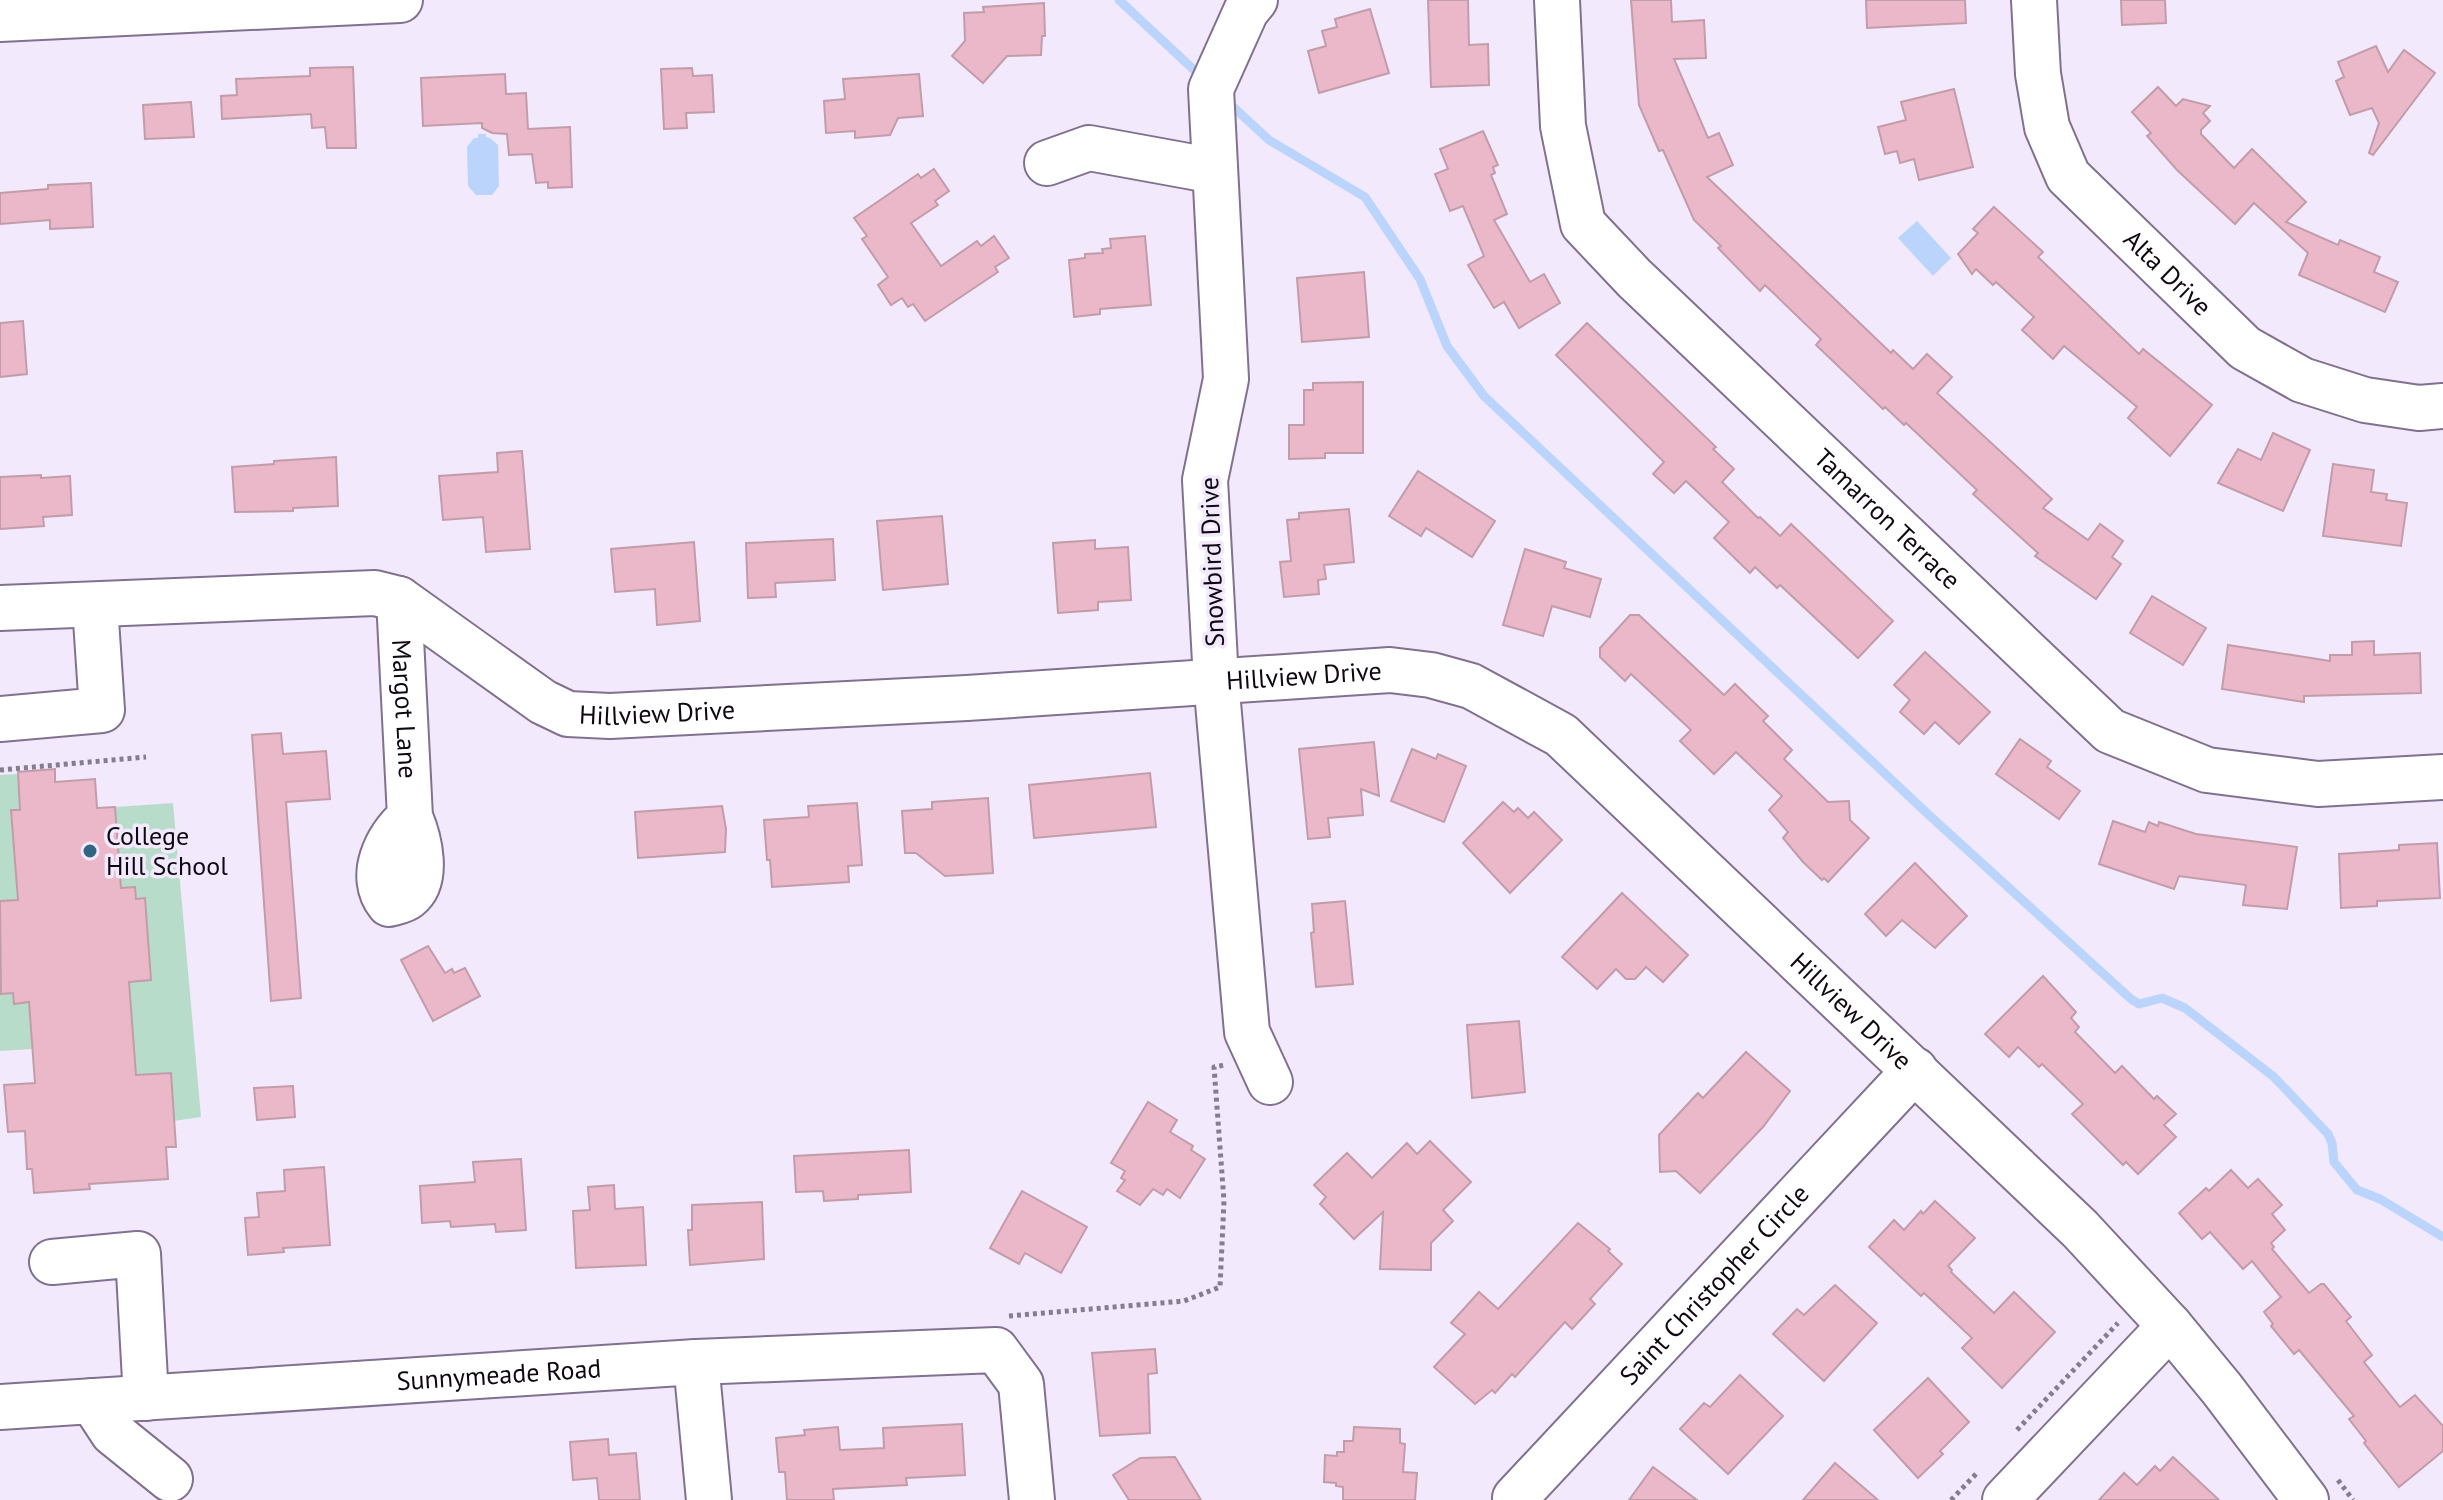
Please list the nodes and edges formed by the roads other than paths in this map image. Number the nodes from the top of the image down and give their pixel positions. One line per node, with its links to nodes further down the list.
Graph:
1 (400, 0): 5 (street)
2 (1255, 0): 7 (street, Snowbird Drive)
3 (1557, 0): 14 (street, Tamarron Terrace)
4 (2034, 0): 8 (street, Alta Drive)
5 (0, 19)
6 (1047, 163): 7 (street)
7 (1215, 171): 12 (street, Snowbird Drive)
8 (2443, 406)
9 (399, 599): 10 (street, Hillview Drive); 12 (street, Hillview Drive); 15 (street, Margot Lane)
10 (95, 605): 11 (street, Hillview Drive); 13 (street)
11 (0, 608)
12 (1216, 680): 16 (street, Hillview Drive); 17 (street, Snowbird Drive)
13 (0, 719)
14 (2443, 777)
15 (410, 817)
16 (1915, 1070): 19 (street, Hillview Drive); 26 (street, Saint Christopher Circle)
17 (1270, 1082)
18 (52, 1262): 21 (street)
19 (2144, 1334): 25 (street); 29 (street, Hillview Drive)
20 (696, 1362): 21 (street, Sunnymeade Road); 27 (street); 28 (street, Sunnymeade Road)
21 (146, 1398): 22 (street, Sunnymeade Road)
22 (92, 1401): 23 (street, Sunnymeade Road); 24 (street)
23 (0, 1407)
24 (170, 1479)
25 (1994, 1483)
26 (1515, 1498)
27 (709, 1500)
28 (1032, 1500)
29 (2306, 1500)

